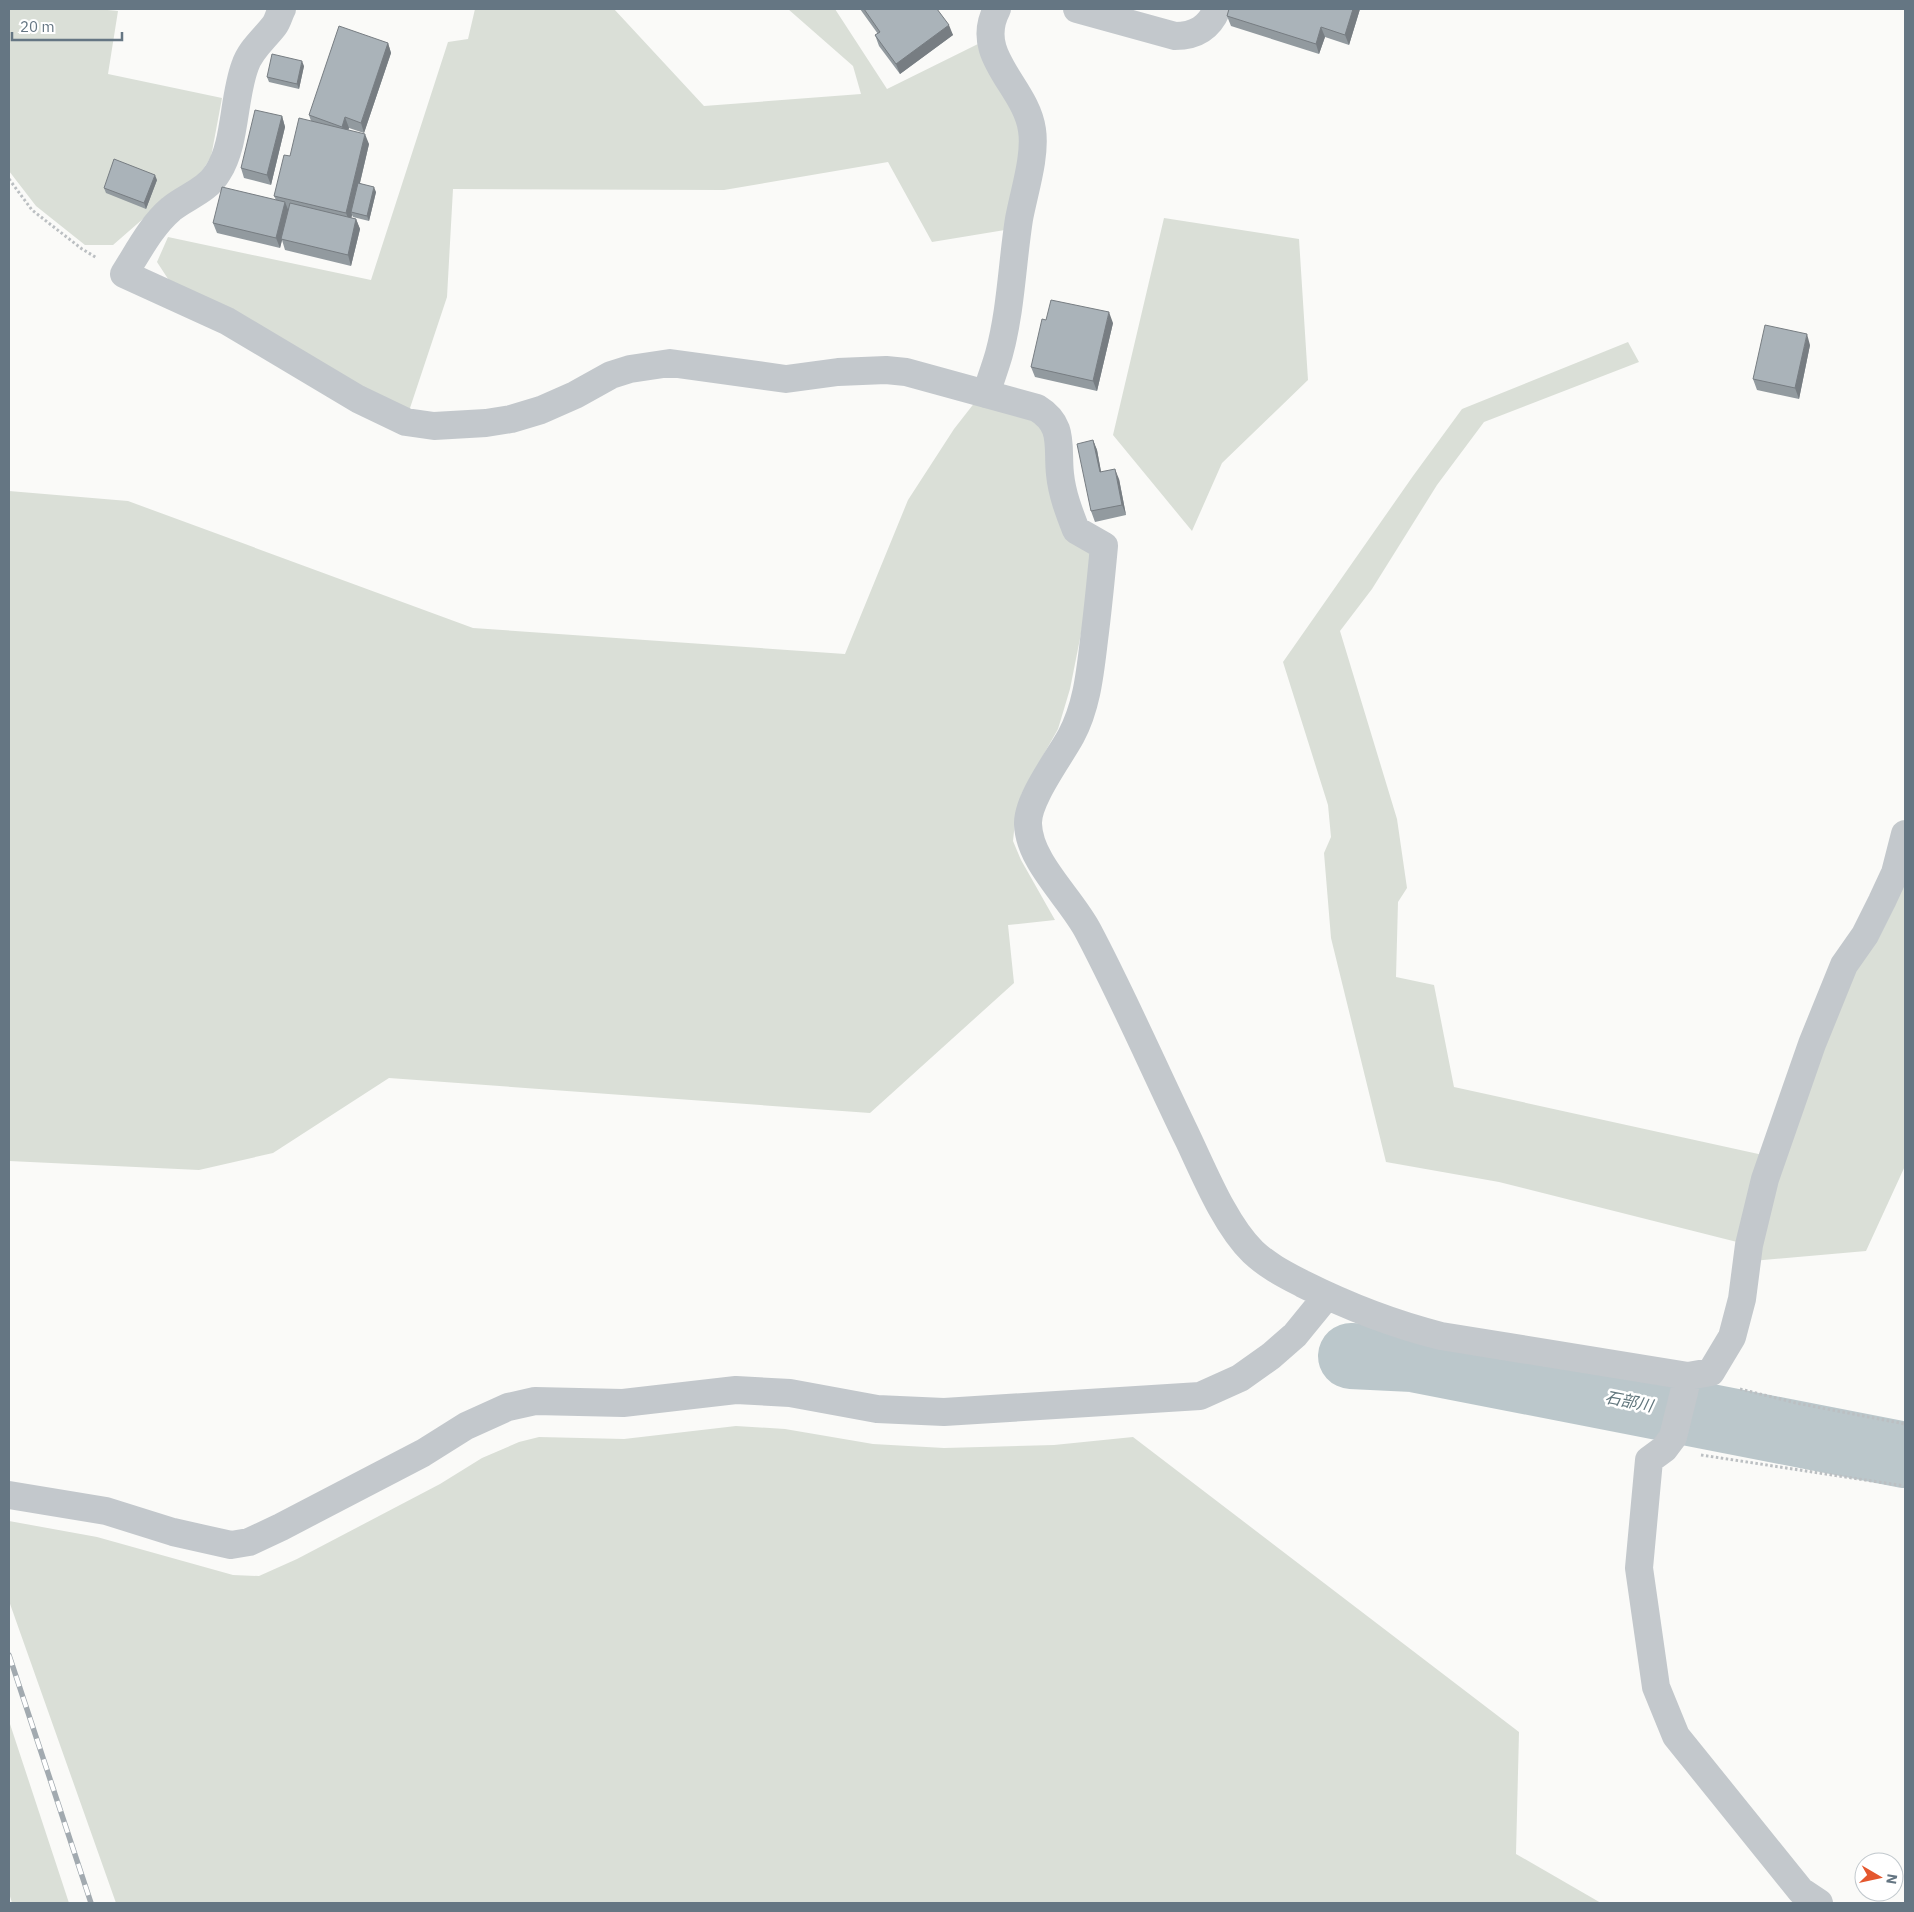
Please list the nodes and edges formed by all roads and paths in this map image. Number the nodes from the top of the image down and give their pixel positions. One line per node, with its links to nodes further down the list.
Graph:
1 (282, 9): 6 (street)
2 (997, 9): 7 (street)
3 (1077, 9): 4 (street)
4 (1217, 9)
5 (9, 179): 6 (path)
6 (124, 274): 7 (street)
7 (986, 394): 9 (street)
8 (1905, 834): 10 (street)
9 (1326, 1296): 10 (street); 15 (street)
10 (1686, 1384): 13 (street)
11 (1739, 1388): 12 (path)
12 (1905, 1424)
13 (1668, 1443): 14 (path); 16 (street)
14 (1905, 1486)
15 (9, 1495)
16 (1820, 1903)

